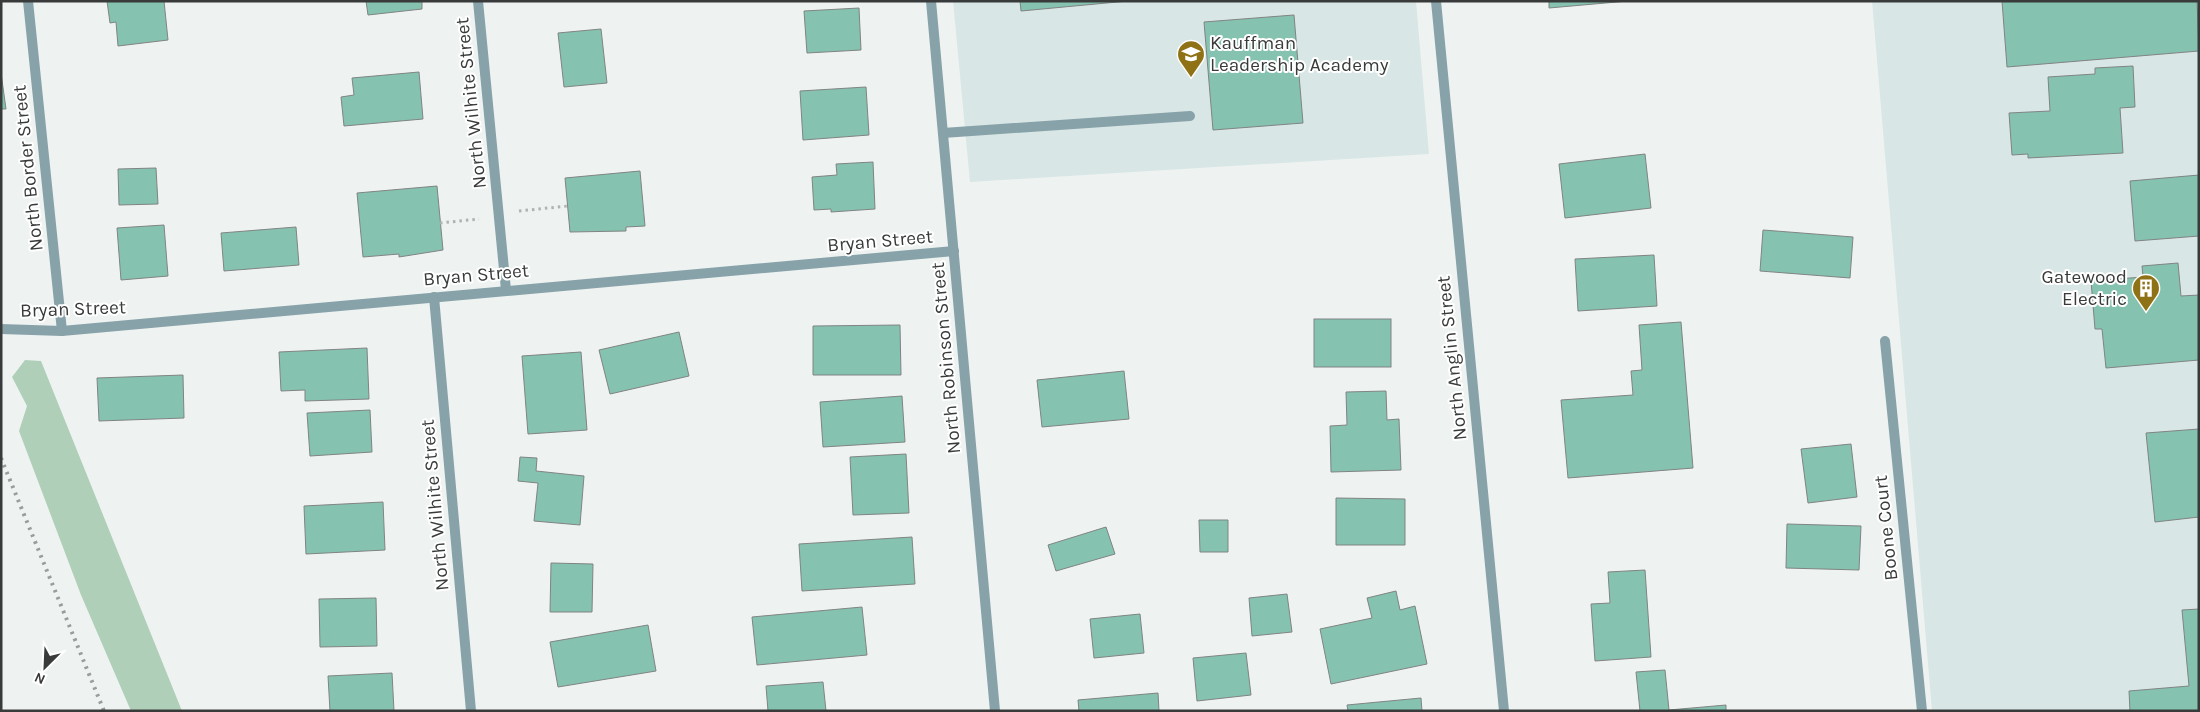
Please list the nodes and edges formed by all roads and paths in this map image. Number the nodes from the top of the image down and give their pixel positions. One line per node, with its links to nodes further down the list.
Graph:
1 (28, 1): 14 (street, North Border Street)
2 (478, 1): 8 (street, North Wilhite Street)
3 (931, 1): 6 (street, North Robinson Street)
4 (1436, 1): 18 (street, North Anglin Street)
5 (1190, 116): 6 (street)
6 (943, 133): 10 (street, North Robinson Street)
7 (568, 206): 8 (path)
8 (499, 215): 9 (path); 11 (street, North Wilhite Street)
9 (440, 223)
10 (954, 252): 11 (street, Bryan Street); 17 (street, North Robinson Street)
11 (506, 290): 12 (street, Bryan Street)
12 (434, 296): 14 (street, Bryan Street); 16 (street, North Wilhite Street)
13 (1, 329): 14 (street, Bryan Street)
14 (62, 331)
15 (1885, 341): 19 (street, Boone Court)
16 (471, 711)
17 (995, 711)
18 (1504, 711)
19 (1922, 711)

